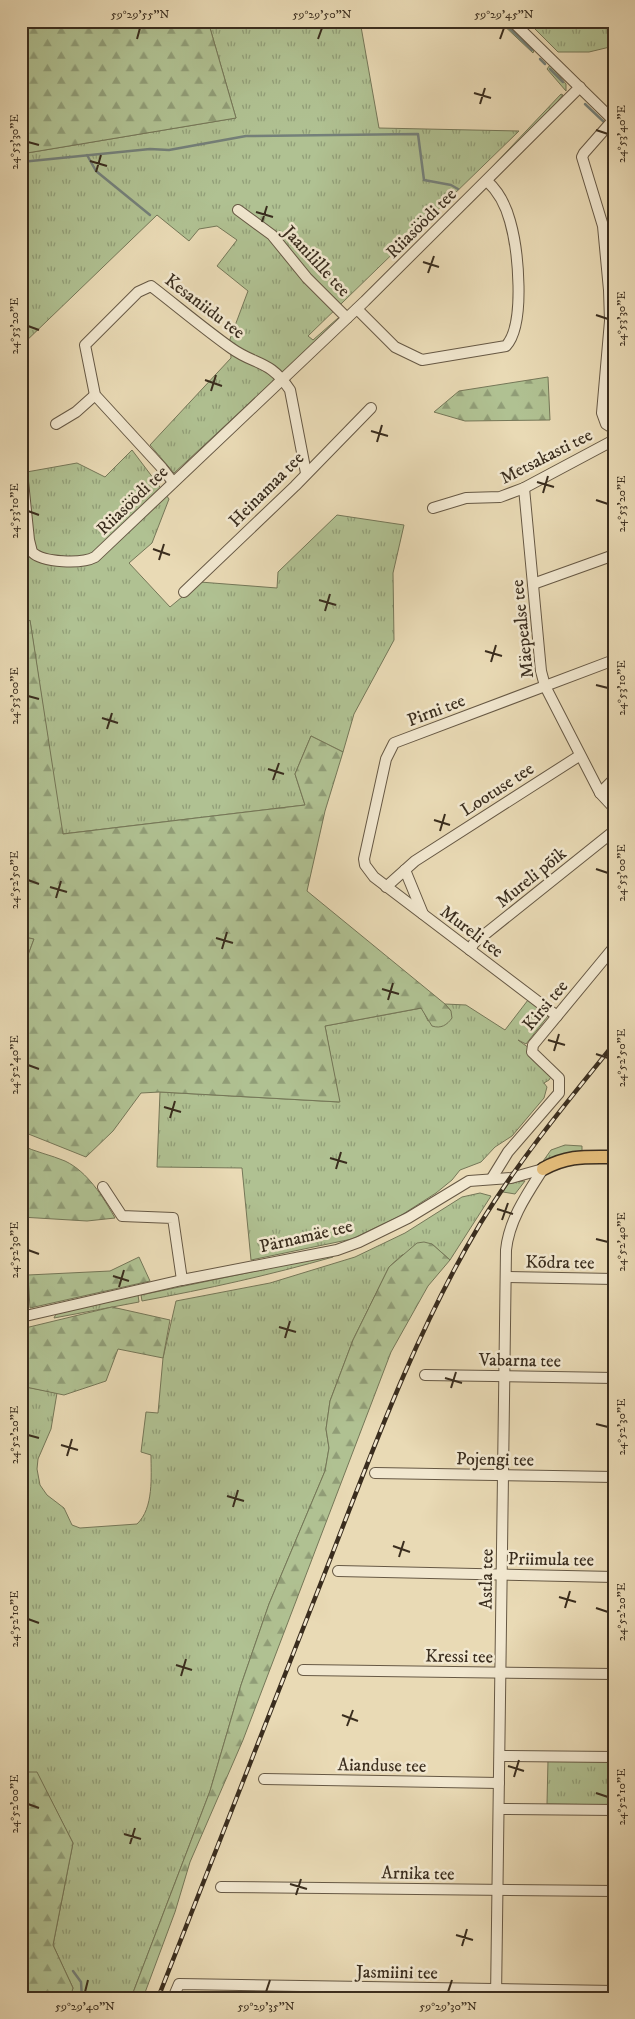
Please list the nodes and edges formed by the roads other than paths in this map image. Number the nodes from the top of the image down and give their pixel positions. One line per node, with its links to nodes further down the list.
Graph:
1 (512, 21): 2 (street)
2 (580, 87): 3 (street); 4 (street, Riiasöödi tee)
3 (613, 121): 6 (street)
4 (487, 181): 8 (street, Riiasöödi tee); 8 (street)
5 (238, 210): 9 (street, Jaanilille tee)
6 (603, 226): 7 (street); 14 (street)
7 (614, 231)
8 (357, 309): 9 (street, Riiasöödi tee)
9 (347, 318): 10 (street, Riiasöödi tee)
10 (282, 378): 11 (street, Kesaniidu tee); 17 (street); 18 (street, Riiasöödi tee)
11 (95, 396): 13 (street); 18 (street)
12 (371, 408): 17 (street, Heinamaa tee)
13 (56, 424)
14 (614, 429)
15 (614, 440): 19 (street, Metsakasti tee)
16 (21, 462): 18 (street, Riiasöödi tee)
17 (306, 473): 23 (street, Heinamaa tee)
18 (173, 482)
19 (524, 488): 20 (street, Metsakasti tee); 22 (street, Mäepealse tee)
20 (433, 508)
21 (614, 556): 22 (street)
22 (533, 584): 25 (street, Mäepealse tee)
23 (184, 592)
24 (614, 660): 25 (street, Pirni tee)
25 (544, 686): 26 (street, Mäepealse tee); 32 (street, Pirni tee)
26 (579, 756): 28 (street, Mäepealse tee); 31 (street, Lootuse tee)
27 (614, 778): 28 (street)
28 (600, 792): 29 (street, Mäepealse tee)
29 (614, 808)
30 (614, 831): 36 (street, Mureli põik)
31 (405, 870): 33 (street, Lootuse tee); 34 (street)
32 (368, 871): 33 (street, Mureli tee)
33 (386, 887): 34 (street, Mureli tee)
34 (423, 915): 36 (street, Mureli tee)
35 (614, 947): 37 (street, Kirsi tee)
36 (470, 950): 37 (street, Mureli tee)
37 (557, 1016): 40 (street, Kirsi tee)
38 (614, 1158): 39 (main road, Pärnamäe tee)
39 (543, 1169): 40 (street, Pärnamäe tee); 42 (street, Astla tee)
40 (492, 1178): 44 (street, Pärnamäe tee)
41 (103, 1187): 44 (street)
42 (506, 1277): 43 (street, Kõdra tee); 47 (street, Astla tee)
43 (614, 1279)
44 (182, 1280): 45 (street, Pärnamäe tee)
45 (21, 1317)
46 (425, 1375): 47 (street, Vabarna tee)
47 (504, 1376): 48 (street, Vabarna tee); 50 (street, Astla tee)
48 (614, 1378)
49 (375, 1473): 50 (street, Pojengi tee)
50 (504, 1476): 51 (street, Pojengi tee); 53 (street, Astla tee)
51 (614, 1477)
52 (338, 1571): 53 (street, Priimula tee)
53 (502, 1575): 54 (street, Priimula tee); 56 (street, Astla tee)
54 (614, 1576)
55 (303, 1670): 56 (street, Kressi tee)
56 (501, 1672): 57 (street, Kressi tee); 58 (street, Astla tee)
57 (614, 1674)
58 (500, 1756): 59 (street); 61 (street, Astla tee)
59 (614, 1757)
60 (264, 1779): 61 (street, Aianduse tee)
61 (499, 1783): 62 (street, Astla tee)
62 (499, 1809): 63 (street); 65 (street, Astla tee)
63 (614, 1810)
64 (221, 1887): 65 (street, Arnika tee)
65 (497, 1890): 66 (street, Arnika tee); 68 (street, Astla tee)
66 (614, 1891)
67 (614, 1991): 68 (street, Jasmiini tee)
68 (496, 1994): 69 (street, Jasmiini tee)
69 (173, 1998)

